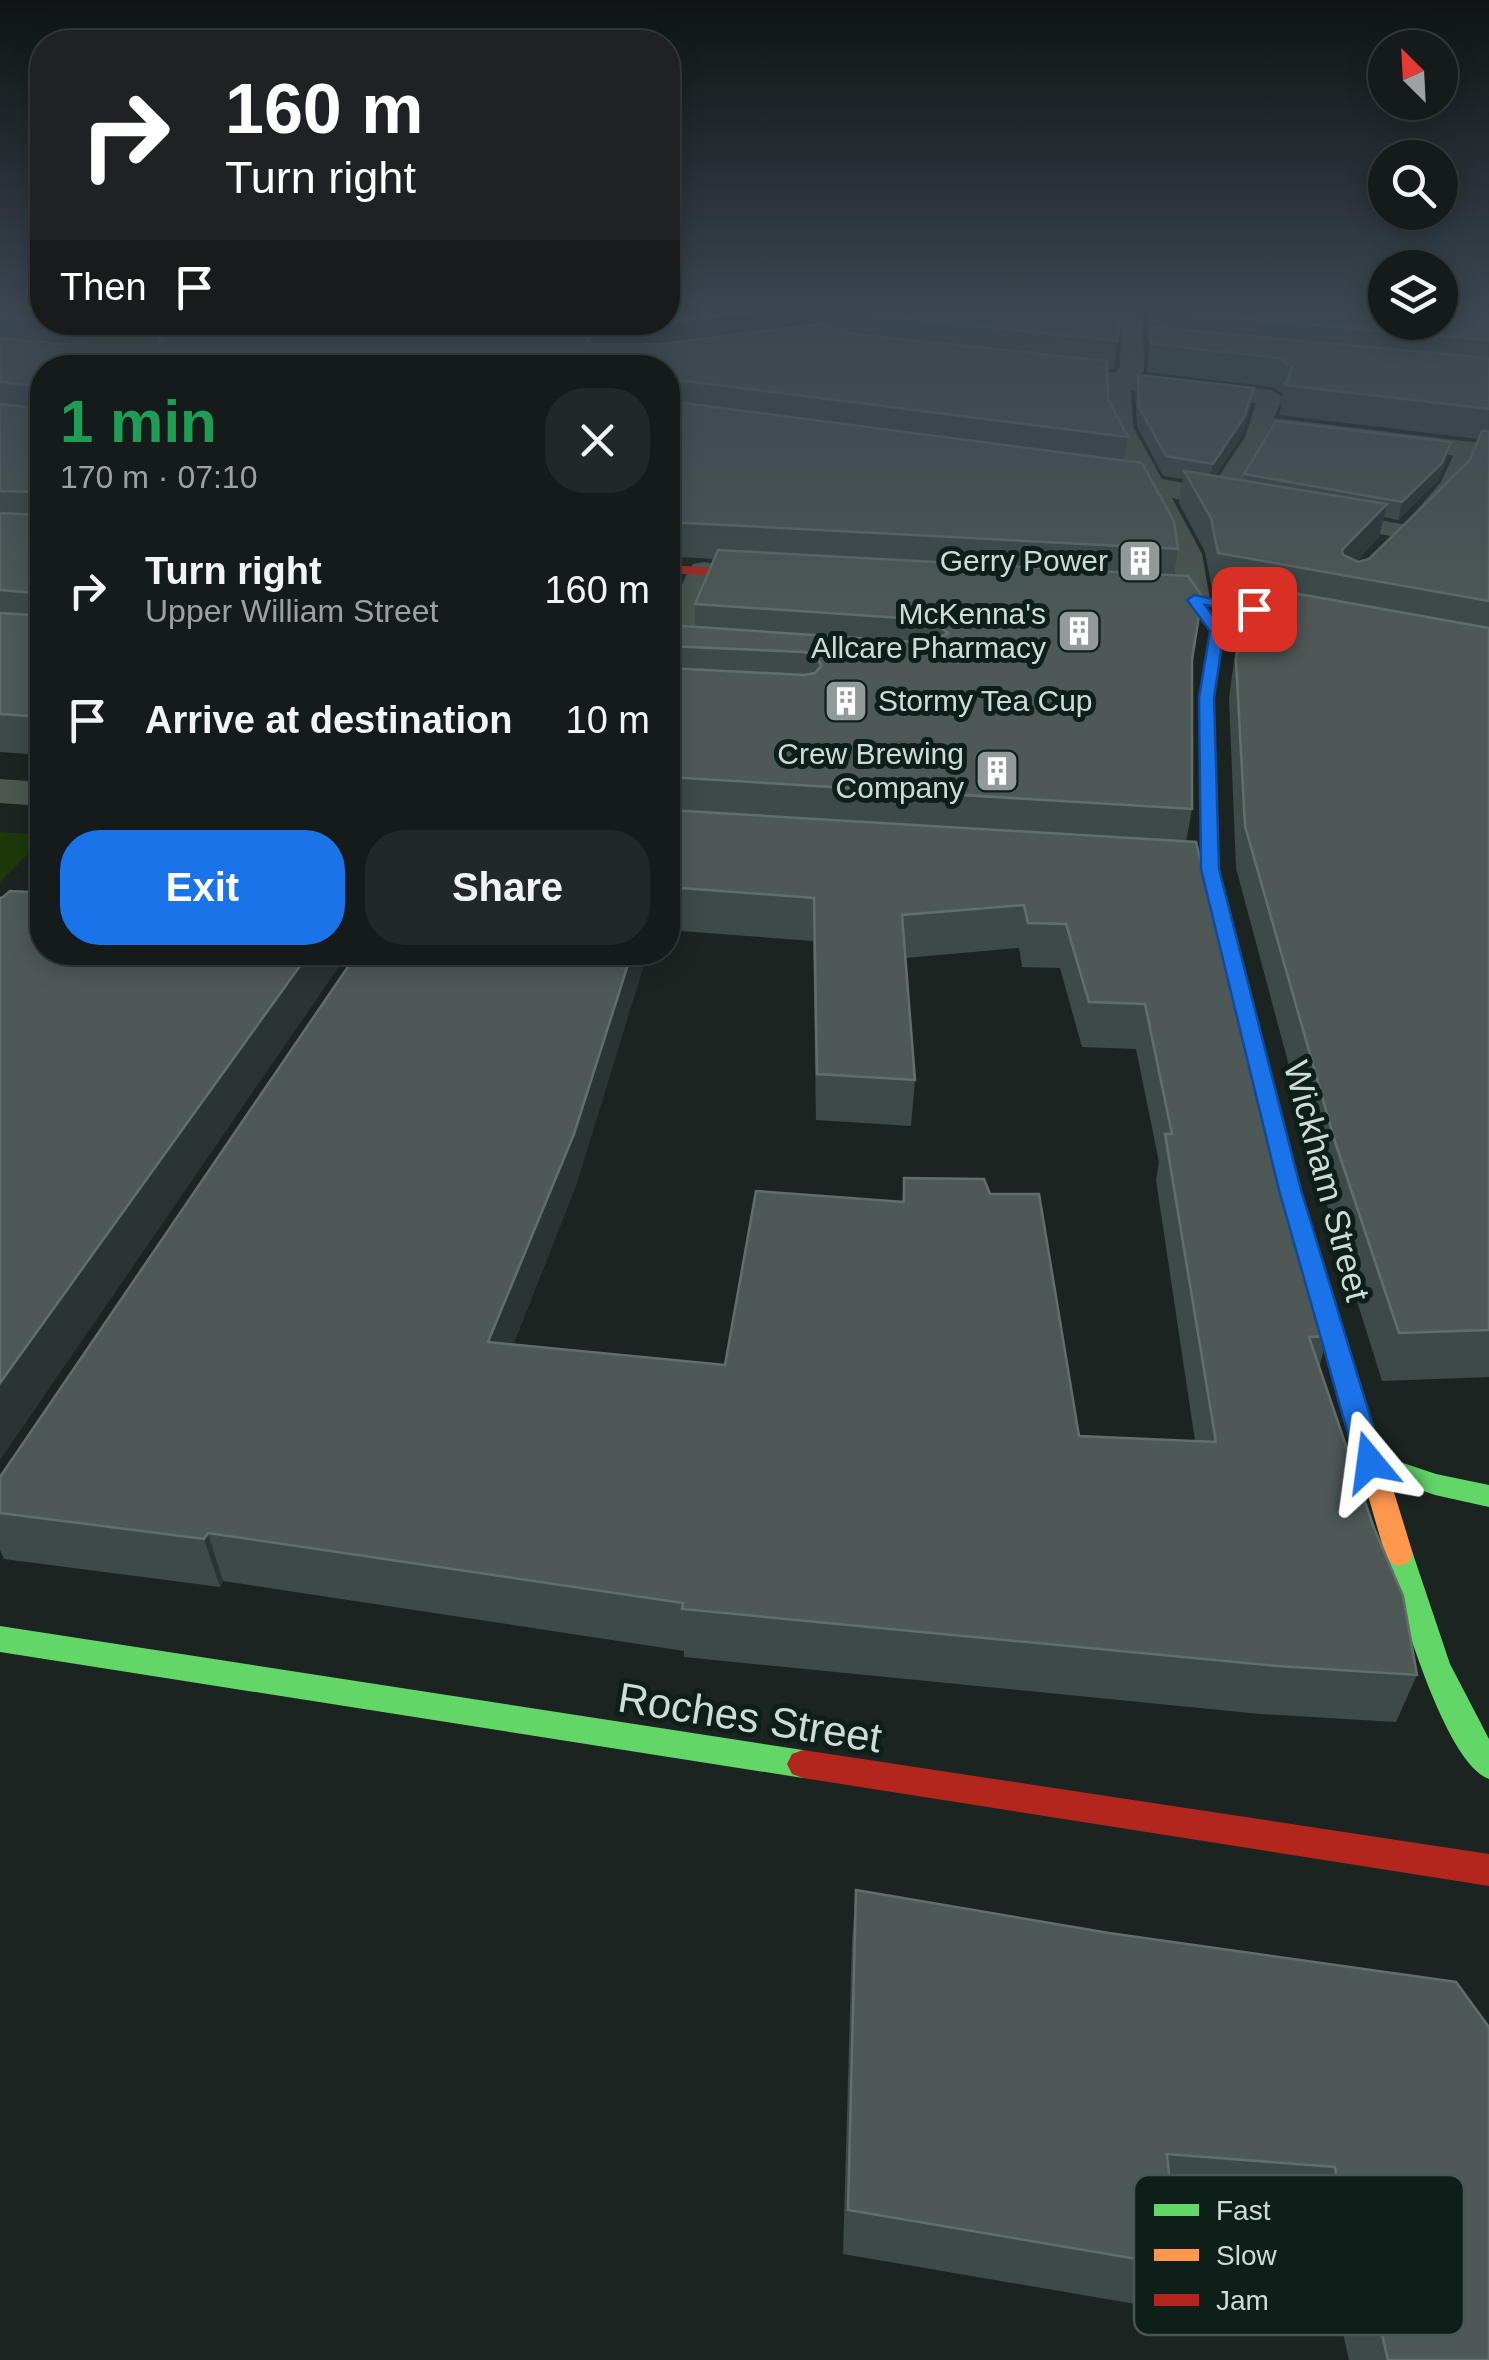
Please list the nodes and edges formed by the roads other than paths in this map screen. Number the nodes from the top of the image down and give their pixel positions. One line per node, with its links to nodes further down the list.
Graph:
1 (1120, 417): 6 (street)
2 (1262, 417): 3 (street)
3 (1259, 424): 4 (street); 6 (street)
4 (1477, 451): 7 (lane)
5 (1061, 471): 6 (street)
6 (1154, 488): 11 (street)
7 (1294, 512)
8 (680, 570): 9 (main road)
9 (704, 571): 10 (main road); 13 (street)
10 (802, 577)
11 (1183, 599): 12 (main road); 17 (main road, Wickham Street)
12 (1228, 605)
13 (680, 646)
14 (0, 791): 15 (street)
15 (30, 793)
16 (1163, 866): 17 (street)
17 (1210, 869): 18 (main road, Wickham Street)
18 (1370, 1462): 19 (main road); 21 (main road, Wickham Street)
19 (1489, 1496)
20 (0, 1639): 22 (main road, Roches Street)
21 (1489, 1764)
22 (1489, 1870)

